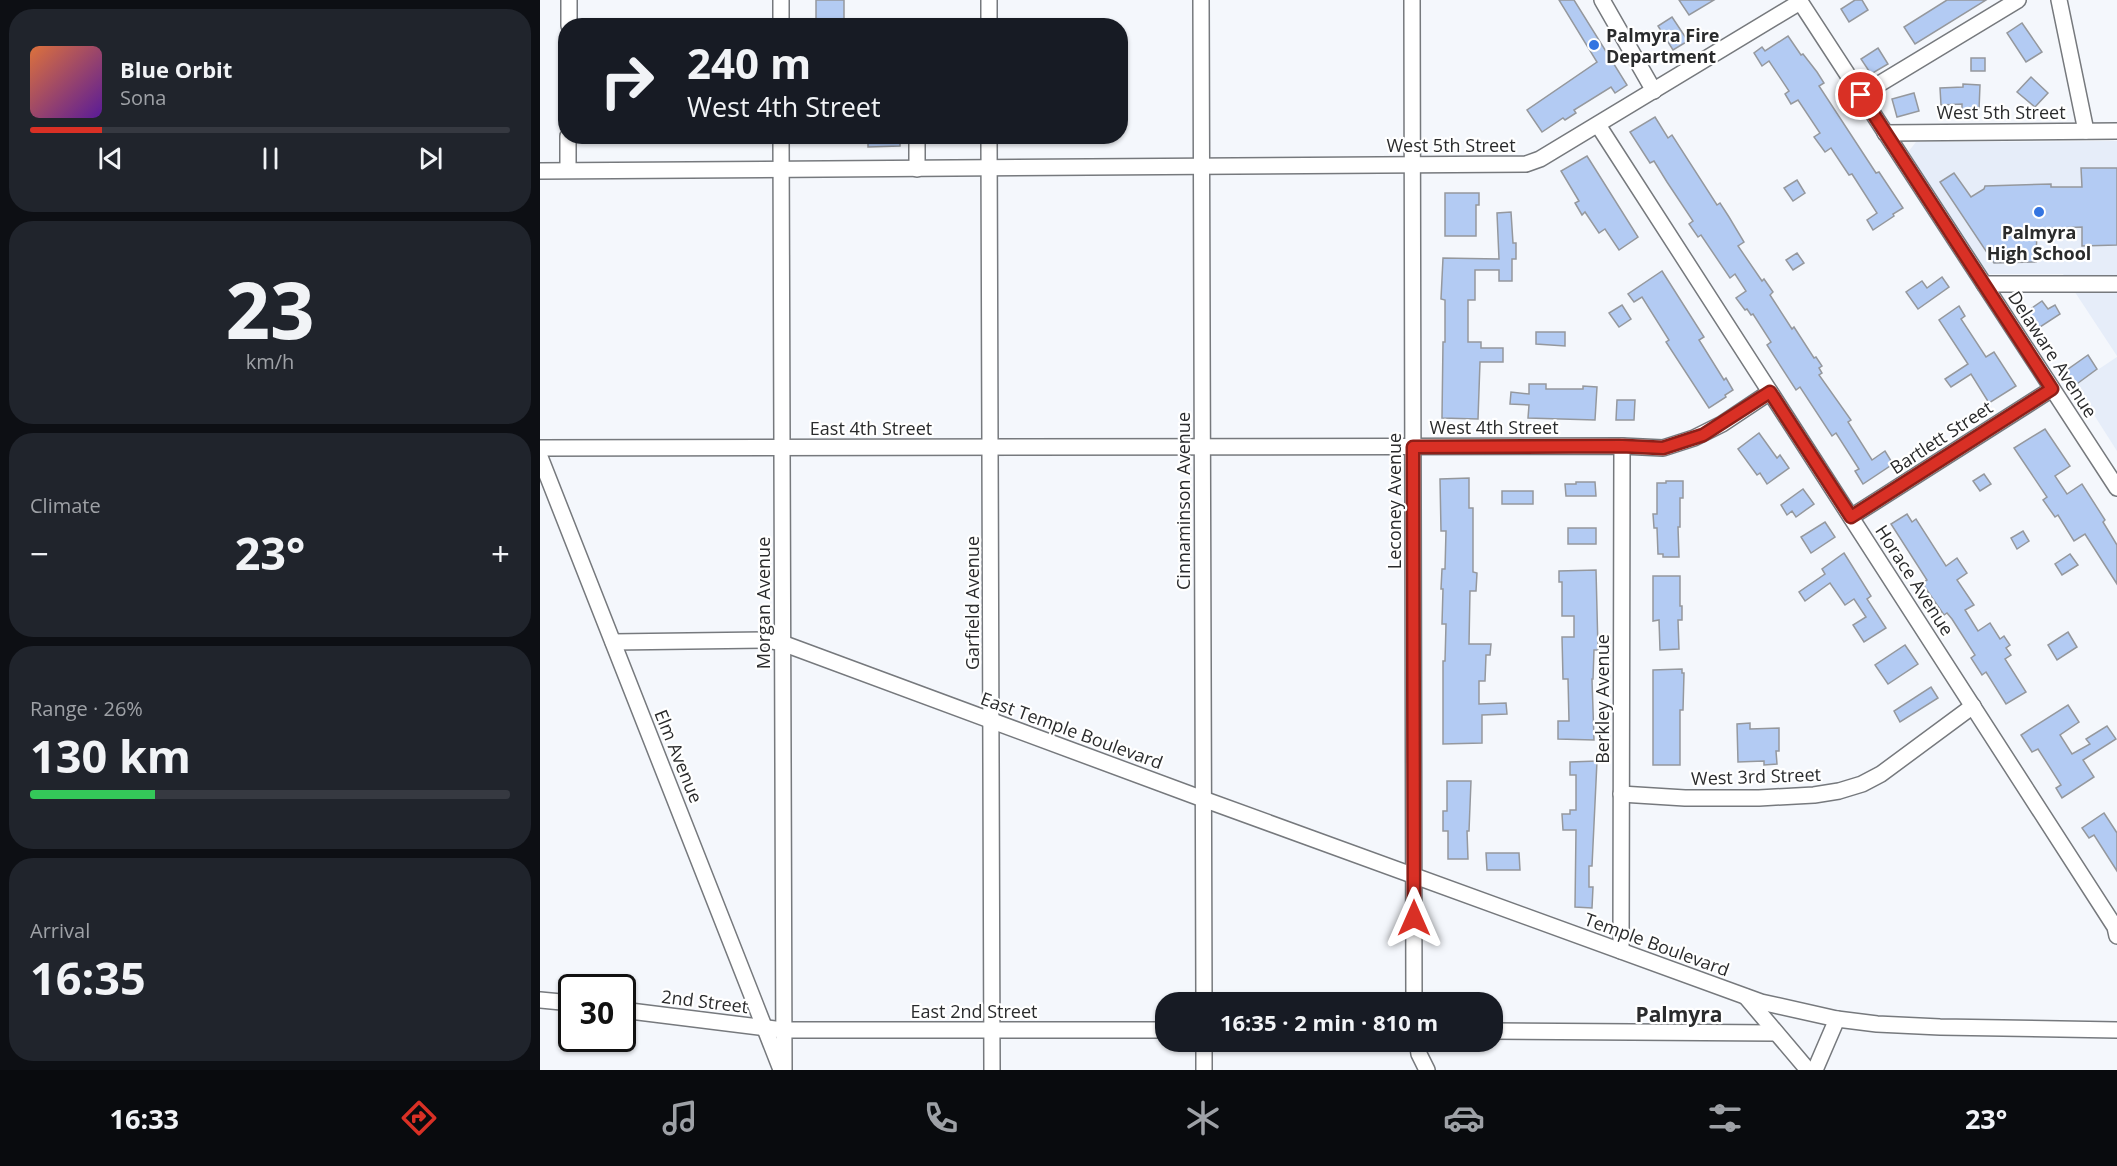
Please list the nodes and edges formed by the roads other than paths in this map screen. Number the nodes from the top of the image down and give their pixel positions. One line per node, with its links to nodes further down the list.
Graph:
1 (569, 0): 10 (street)
2 (781, 0): 11 (street)
3 (989, 0): 12 (street)
4 (1200, 0): 24 (street, Cinnaminson Avenue)
5 (1412, 0): 23 (street, Leconey Avenue)
6 (1602, 0): 13 (street)
7 (2018, 0): 14 (street)
8 (2060, 0): 16 (street)
9 (1800, 1): 13 (street, West 5th Street); 14 (street, Delaware Avenue)
10 (568, 18)
11 (781, 18)
12 (989, 18)
13 (1654, 91): 15 (street, West 5th Street)
14 (1861, 95): 18 (street, Delaware Avenue)
15 (1598, 125): 23 (street, West 5th Street); 33 (street, Horace Avenue)
16 (2086, 131): 17 (street, West 5th Street); 18 (street, West 5th Street)
17 (2117, 131)
18 (1886, 133): 30 (street, Delaware Avenue)
19 (568, 144): 28 (street)
20 (781, 144): 25 (street, Morgan Avenue)
21 (917, 144): 26 (street)
22 (989, 144): 27 (street, Garfield Avenue)
23 (1412, 165): 24 (street, West 5th Street); 35 (street, Leconey Avenue)
24 (1202, 166): 27 (street, West 5th Street); 39 (street, Cinnaminson Avenue)
25 (781, 169): 26 (street, West 5th Street); 28 (street, West 5th Street); 37 (street, Morgan Avenue)
26 (916, 169): 27 (street, West 5th Street)
27 (989, 169): 38 (street, Garfield Avenue)
28 (568, 170): 29 (street, West 5th Street)
29 (540, 171)
30 (1984, 284): 31 (street); 32 (street, Delaware Avenue)
31 (2117, 284)
32 (2052, 389): 41 (street, Delaware Avenue); 42 (street, Bartlett Street)
33 (1770, 392): 34 (street, West 4th Street); 42 (street, Horace Avenue)
34 (1622, 446): 35 (street, West 4th Street); 47 (street, Berkley Avenue)
35 (1413, 447): 39 (street, West 4th Street); 49 (street, Leconey Avenue)
36 (540, 448): 37 (street, East 4th Street)
37 (782, 448): 38 (street, East 4th Street); 44 (street, Morgan Avenue)
38 (990, 448): 39 (street, East 4th Street); 46 (street, Garfield Avenue)
39 (1202, 448): 48 (street, Cinnaminson Avenue)
40 (540, 457): 43 (street, Elm Avenue)
41 (2117, 488)
42 (1851, 517): 45 (street, Horace Avenue)
43 (613, 642): 44 (street, East Temple Boulevard); 59 (street, Elm Avenue)
44 (782, 643): 46 (street, East Temple Boulevard); 60 (street, Morgan Avenue)
45 (1973, 706): 47 (street, West 3rd Street); 50 (street, Horace Avenue)
46 (992, 721): 48 (street, East Temple Boulevard); 61 (street, Garfield Avenue)
47 (1621, 794): 51 (street, Berkley Avenue)
48 (1203, 799): 49 (street, Temple Boulevard); 52 (street, Cinnaminson Avenue)
49 (1414, 876): 51 (street, Temple Boulevard); 53 (street, Leconey Avenue)
50 (2116, 929)
51 (1621, 951): 54 (street, Temple Boulevard)
52 (1204, 992)
53 (1414, 992)
54 (1746, 997): 58 (street, Temple Boulevard); 65 (street)
55 (540, 999): 56 (street)
56 (558, 1002)
57 (636, 1012): 59 (street, 2nd Street)
58 (1837, 1019): 63 (street, Temple Boulevard); 73 (street)
59 (765, 1028): 60 (street, 2nd Street); 68 (street, Elm Avenue)
60 (783, 1030): 61 (street, East 2nd Street); 68 (street, Morgan Avenue)
61 (992, 1030): 62 (street, East 2nd Street); 69 (street, Garfield Avenue)
62 (1155, 1030)
63 (2117, 1030)
64 (1503, 1031): 65 (street)
65 (1776, 1033): 72 (street)
66 (1204, 1052): 70 (street)
67 (1419, 1052): 71 (street)
68 (782, 1070)
69 (992, 1070)
70 (1204, 1070)
71 (1427, 1070)
72 (1808, 1070)
73 (1815, 1070)

